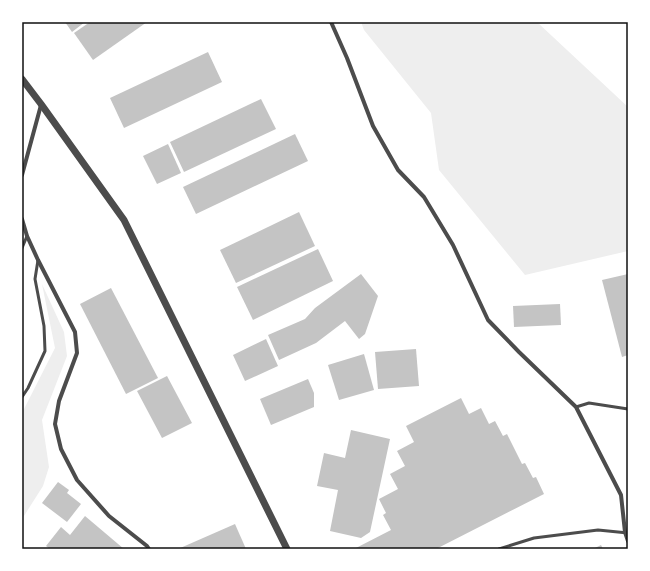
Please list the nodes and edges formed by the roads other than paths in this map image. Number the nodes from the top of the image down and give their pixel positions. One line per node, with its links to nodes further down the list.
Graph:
1 (331, 22): 10 (street)
2 (22, 79): 3 (street)
3 (41, 104): 4 (street); 15 (street)
4 (22, 175)
5 (22, 219): 6 (street)
6 (27, 236): 7 (lane); 8 (street)
7 (22, 248)
8 (38, 260): 9 (lane); 14 (street)
9 (22, 397)
10 (576, 407): 11 (lane); 12 (street)
11 (628, 409)
12 (627, 532): 13 (street); 16 (lane)
13 (628, 541)
14 (149, 549)
15 (287, 549)
16 (499, 549)

